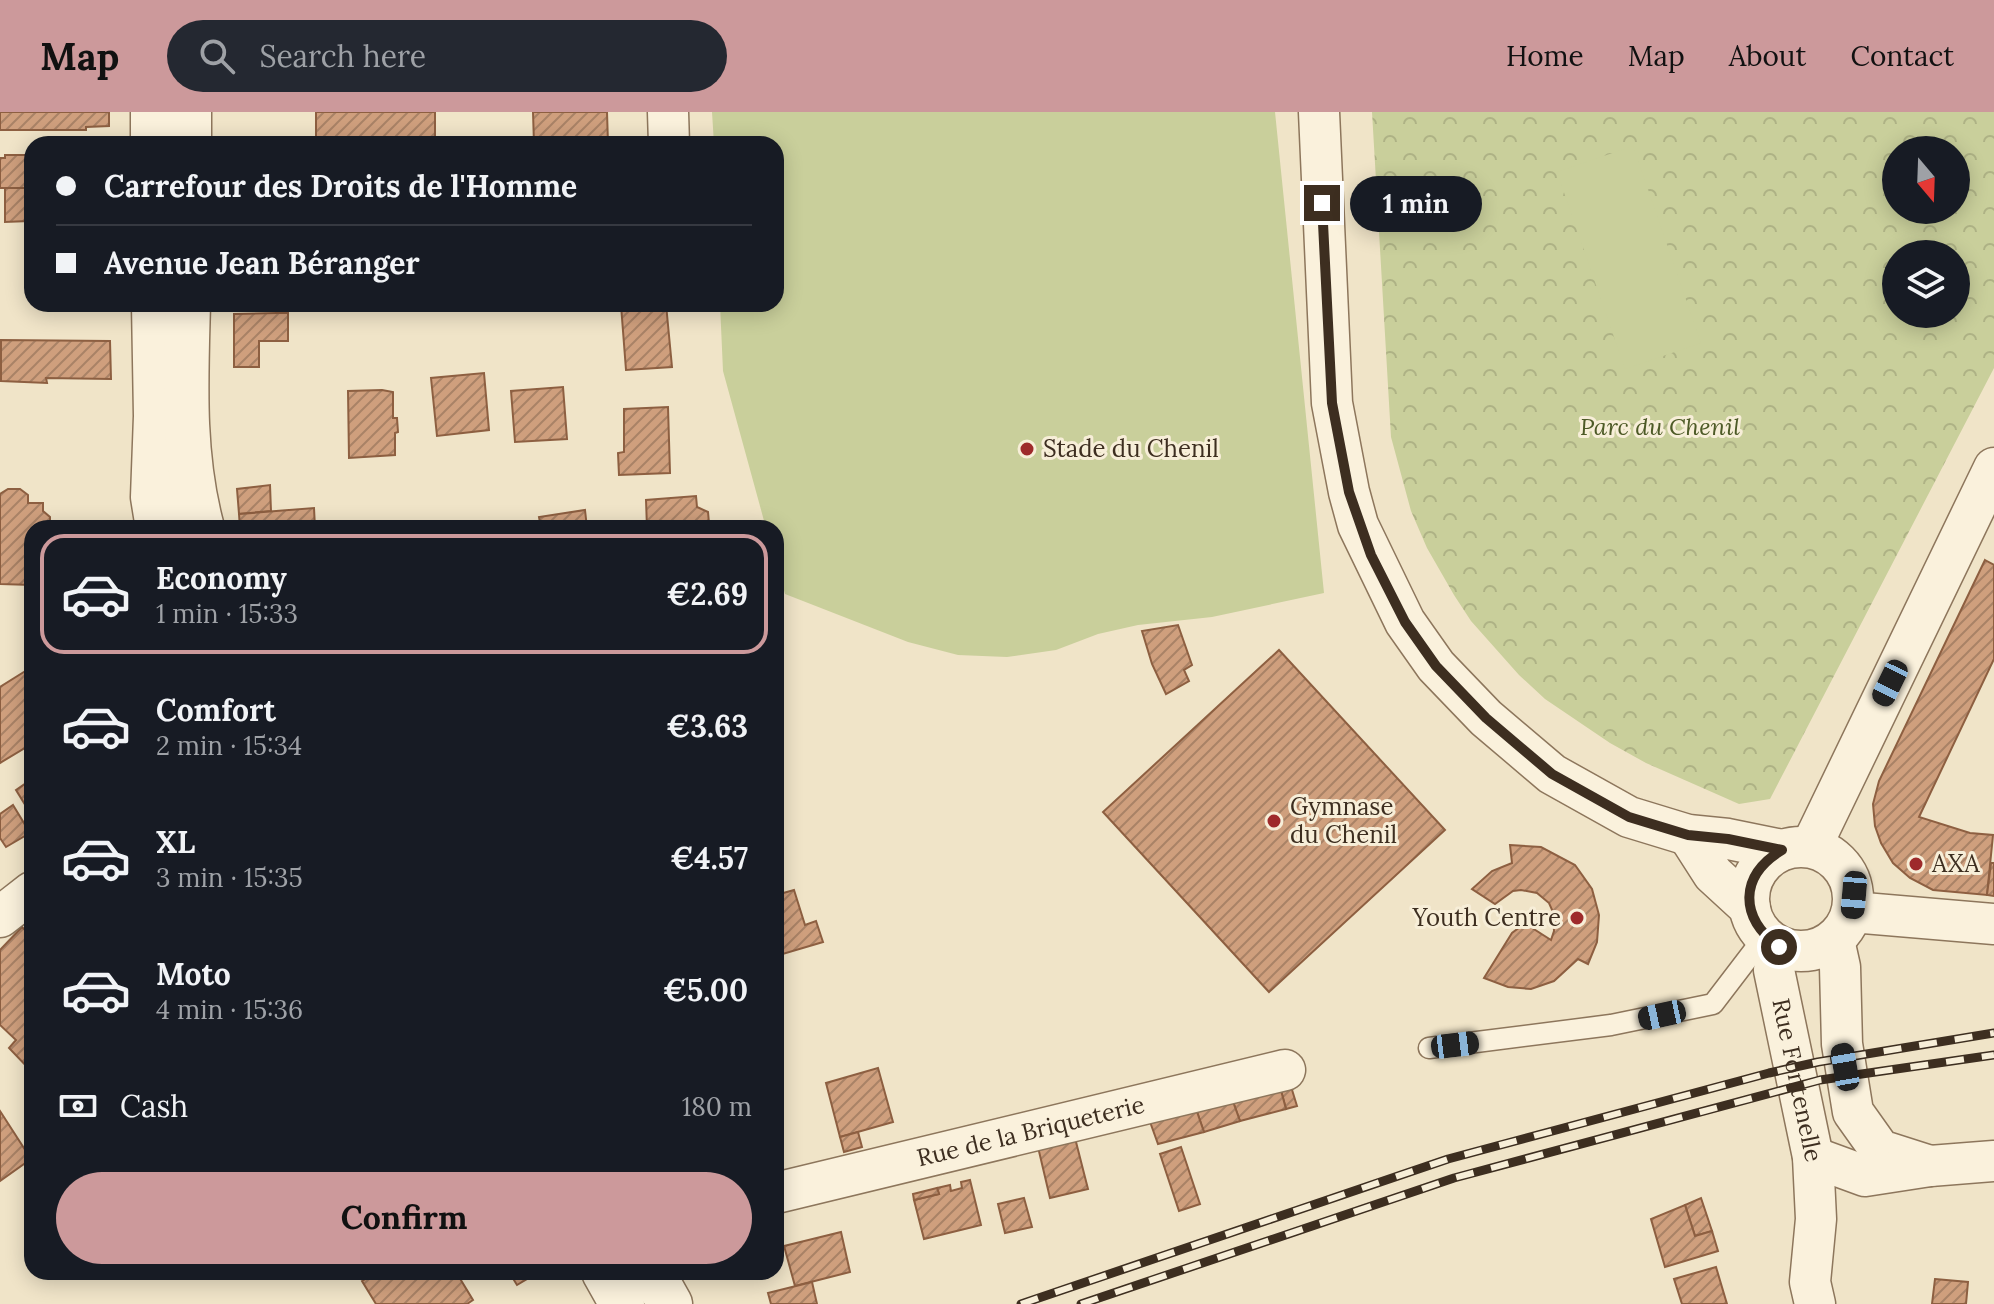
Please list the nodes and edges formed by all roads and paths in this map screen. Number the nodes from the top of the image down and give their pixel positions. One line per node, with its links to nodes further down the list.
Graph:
1 (153, 112): 5 (street)
2 (189, 112): 6 (street)
3 (668, 112): 7 (street)
4 (1319, 112): 13 (street)
5 (153, 136)
6 (189, 136)
7 (669, 136)
8 (154, 312): 11 (street)
9 (188, 312): 12 (street)
10 (1994, 468): 14 (street)
11 (157, 520)
12 (200, 520)
13 (1688, 835): 14 (street); 19 (street)
14 (1797, 849): 18 (street); 19 (street)
15 (24, 898): 16 (street)
16 (0, 917)
17 (1994, 924): 18 (street)
18 (1843, 926): 19 (street); 24 (street, Rue Fontenelle)
19 (1765, 930): 20 (lane); 22 (street, Rue Fontenelle)
20 (1429, 1048)
21 (1285, 1070): 25 (street, Rue de la Briqueterie)
22 (1813, 1157): 24 (street, Rue Fontenelle); 30 (street)
23 (1994, 1161): 24 (street)
24 (1930, 1166)
25 (784, 1191)
26 (608, 1280): 28 (street)
27 (656, 1280): 29 (street)
28 (622, 1304)
29 (670, 1304)
30 (1815, 1304)

